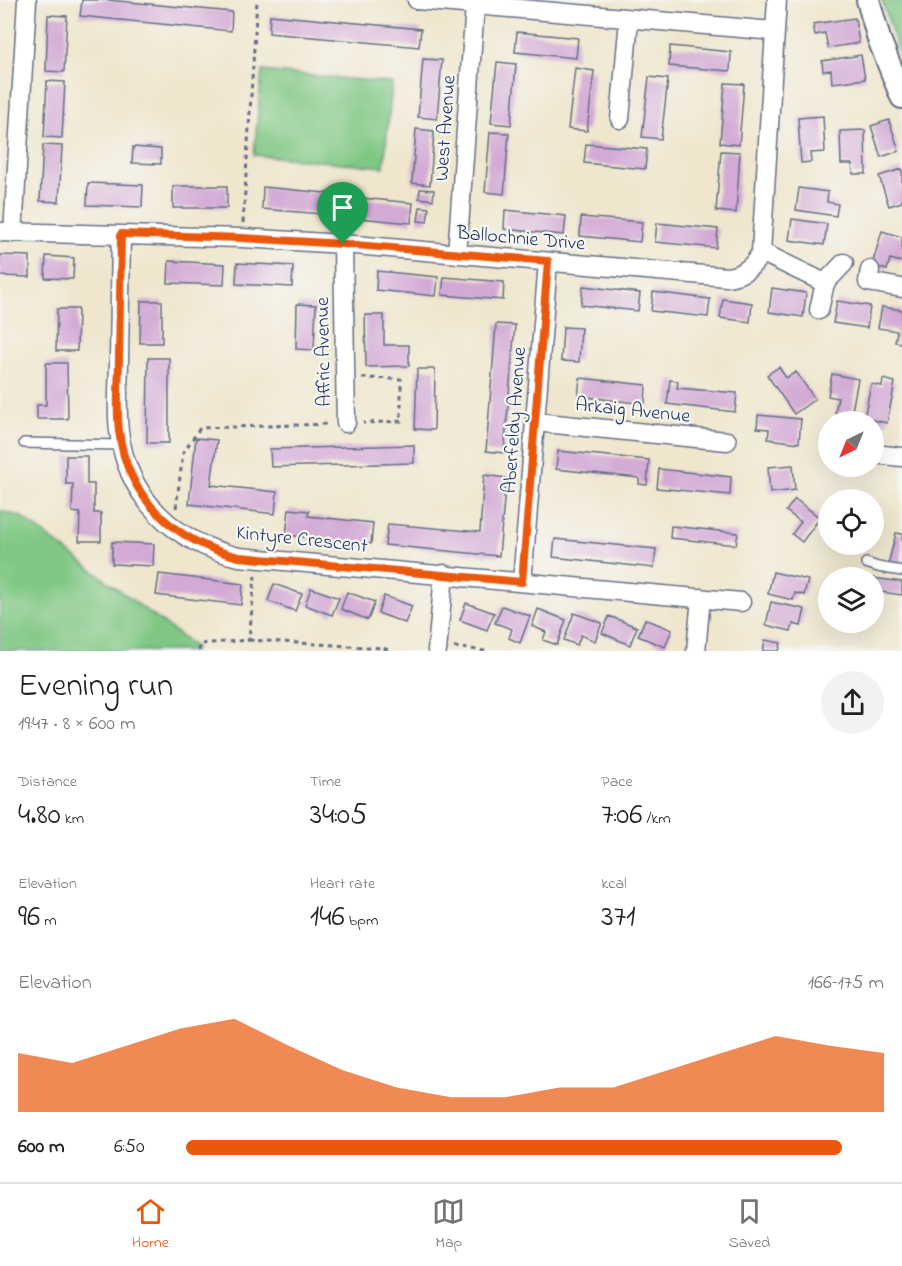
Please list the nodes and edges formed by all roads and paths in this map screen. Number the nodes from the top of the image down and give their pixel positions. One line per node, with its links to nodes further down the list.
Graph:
1 (27, 0): 11 (street)
2 (256, 0): 13 (path)
3 (417, 0): 6 (street)
4 (777, 0): 8 (street)
5 (868, 0): 9 (street)
6 (475, 5): 7 (street); 16 (street, West Avenue)
7 (629, 18): 8 (street); 10 (street)
8 (774, 31): 15 (street)
9 (902, 97)
10 (620, 119)
11 (6, 232): 12 (street, Ballochnie Drive)
12 (121, 234): 13 (street, Ballochnie Drive); 28 (street, Kintyre Crescent)
13 (242, 238): 14 (street, Ballochnie Drive)
14 (343, 244): 16 (street, Ballochnie Drive); 23 (street, Affric Avenue)
15 (761, 252): 17 (street, Ballochnie Drive); 20 (street)
16 (458, 254): 17 (street, Ballochnie Drive)
17 (548, 261): 24 (street, Aberfeldy Avenue)
18 (844, 263): 20 (street)
19 (870, 270): 21 (street)
20 (825, 283): 22 (street)
21 (902, 288)
22 (819, 310)
23 (345, 377): 25 (street, Affric Avenue); 25 (path)
24 (535, 422): 26 (street, Arkaig Avenue); 36 (street, Aberfeldy Avenue)
25 (346, 423): 31 (path)
26 (726, 441)
27 (24, 443): 28 (lane)
28 (121, 445): 31 (street, Kintyre Crescent)
29 (884, 455): 30 (street)
30 (902, 457)
31 (173, 528): 32 (street, Kintyre Crescent)
32 (257, 558): 35 (street, Kintyre Crescent); 39 (path)
33 (866, 563): 34 (lane)
34 (902, 571)
35 (444, 574): 36 (street, Kintyre Crescent); 40 (street)
36 (522, 582): 37 (street, Kintyre Crescent)
37 (701, 598): 38 (street, Kintyre Crescent); 44 (street)
38 (741, 602)
39 (249, 640): 41 (path); 42 (path)
40 (437, 648): 43 (path)
41 (199, 651)
42 (391, 651)
43 (485, 651)
44 (696, 651)

